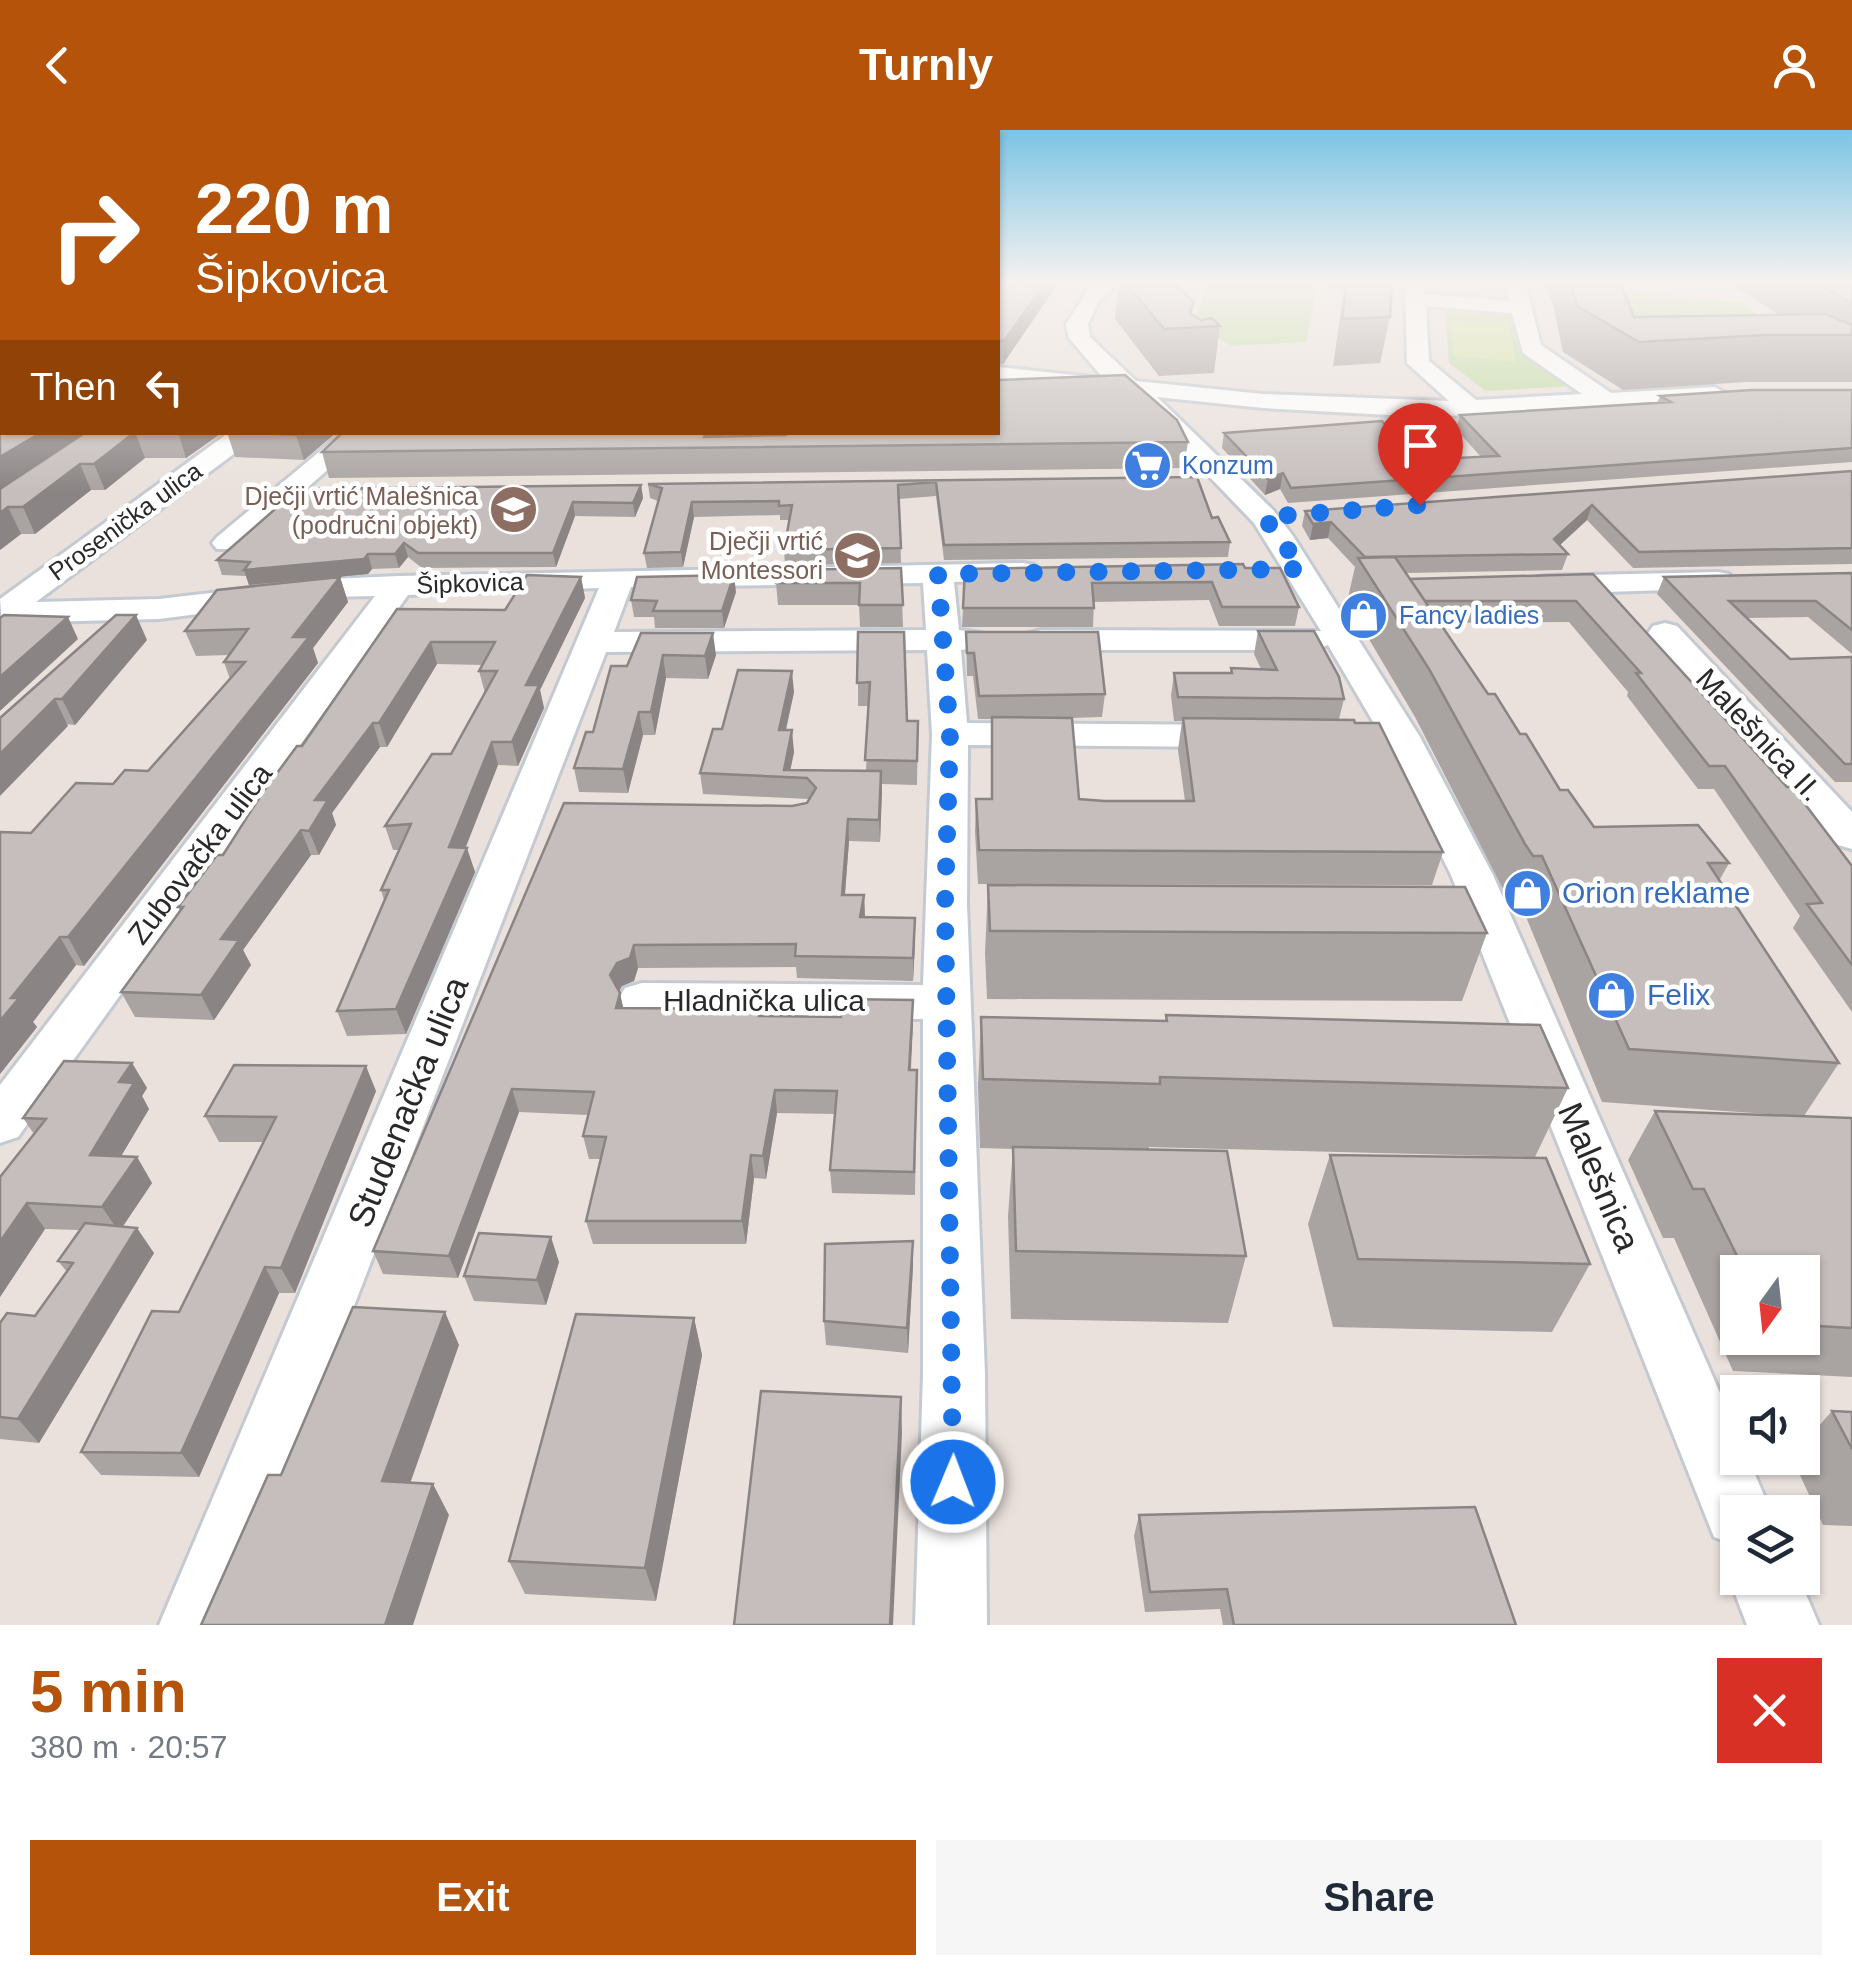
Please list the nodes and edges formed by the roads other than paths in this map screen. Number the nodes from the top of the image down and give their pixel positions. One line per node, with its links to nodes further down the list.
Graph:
1 (1094, 352): 5 (street, Malešnica)
2 (1418, 352): 9 (street)
3 (1535, 352): 8 (street)
4 (1000, 374): 5 (street)
5 (1159, 378): 7 (street); 9 (street); 26 (street, Malešnica)
6 (1736, 393): 8 (street)
7 (1000, 400)
8 (1606, 400): 9 (street)
9 (1476, 409): 10 (street)
10 (1325, 429)
11 (356, 435): 13 (street)
12 (244, 436): 23 (street, Prosenička ulica)
13 (292, 491): 14 (street); 15 (street)
14 (326, 492)
15 (226, 543)
16 (1053, 572): 17 (street, Šipkovica)
17 (938, 574): 18 (street, Šipkovica); 25 (street)
18 (619, 578): 20 (street, Šipkovica); 27 (street, Studenačka ulica)
19 (1756, 580): 21 (street)
20 (400, 585): 22 (street, Šipkovica); 34 (street, Zubovačka ulica)
21 (1509, 586)
22 (134, 611): 23 (street, Šipkovica); 28 (street)
23 (1, 613)
24 (1665, 633): 31 (street, Malešnica II.)
25 (944, 640): 26 (street); 27 (street); 29 (street)
26 (1345, 640): 35 (street, Malešnica)
27 (594, 642): 37 (street, Studenačka ulica)
28 (94, 648)
29 (950, 734): 30 (street); 33 (street)
30 (1264, 736)
31 (1852, 836)
32 (642, 1000): 33 (street, Hladnička ulica)
33 (947, 1002): 38 (street)
34 (0, 1123)
35 (1730, 1495)
36 (1771, 1595): 39 (street)
37 (196, 1625)
38 (952, 1625)
39 (1784, 1625)

